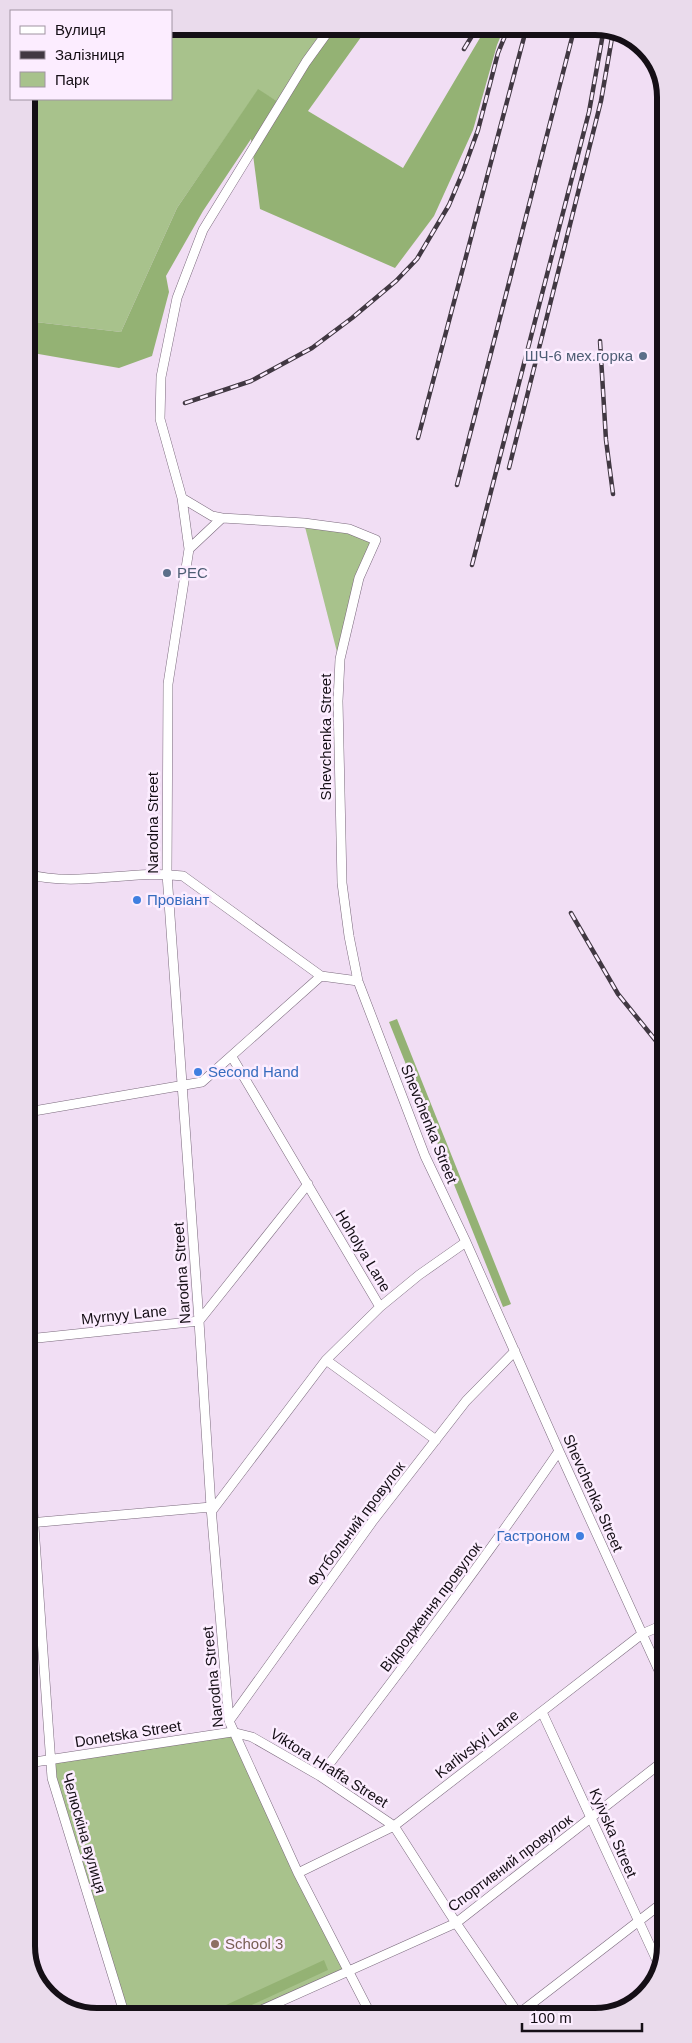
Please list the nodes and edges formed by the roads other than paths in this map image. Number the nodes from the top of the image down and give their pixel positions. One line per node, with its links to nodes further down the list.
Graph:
1 (326, 35): 2 (street, Narodna Street)
2 (182, 498): 3 (street); 4 (street, Narodna Street)
3 (222, 518): 4 (street); 8 (street, Shevchenka Street)
4 (189, 549): 5 (street, Narodna Street)
5 (166, 874): 6 (street); 7 (street); 10 (street, Narodna Street)
6 (35, 876)
7 (321, 976): 8 (street); 9 (street)
8 (358, 981): 13 (street, Shevchenka Street)
9 (232, 1057): 10 (street); 12 (street, Hoholya Lane)
10 (182, 1086): 11 (street); 15 (street, Narodna Street)
11 (35, 1111)
12 (308, 1184): 14 (street, Hoholya Lane); 15 (street)
13 (466, 1242): 14 (street); 17 (street, Shevchenka Street)
14 (380, 1306): 18 (street, Hoholya Lane)
15 (199, 1321): 16 (street, Myrnyy Lane); 21 (street, Narodna Street)
16 (35, 1338)
17 (516, 1351): 19 (street, Футбольний провулок); 20 (street, Shevchenka Street)
18 (326, 1360): 19 (street); 21 (street, Hoholya Lane)
19 (436, 1440): 28 (street, Футбольний провулок)
20 (559, 1451): 25 (street, Shevchenka Street); 33 (street, Відродження провулок)
21 (211, 1509): 22 (street); 28 (street, Narodna Street)
22 (35, 1523)
23 (35, 1573): 30 (street, Челюскіна вулиця)
24 (657, 1627): 25 (street, Karlіvskyi Lane)
25 (642, 1634): 26 (street, Shevchenka Street); 27 (street, Karlіvskyi Lane)
26 (657, 1667)
27 (542, 1712): 34 (street, Kyivska Street); 35 (street, Karlіvskyi Lane)
28 (228, 1721): 29 (street, Narodna Street)
29 (232, 1732): 30 (street, Donetska Street); 33 (street, Viktora Hraffa Street); 36 (street, Narodna Street)
30 (50, 1760): 31 (street, Donetska Street); 42 (street, Челюскіна вулиця)
31 (35, 1762)
32 (657, 1766): 34 (street, Спортивний провулок)
33 (320, 1776): 35 (street, Viktora Hraffa Street)
34 (591, 1818): 38 (street, Спортивний провулок); 39 (street, Kyivska Street)
35 (394, 1826): 36 (street, Karlіvskyi Lane); 38 (street, Viktora Hraffa Street)
36 (298, 1873): 41 (street, Narodna Street)
37 (657, 1907): 39 (street)
38 (456, 1923): 41 (street, Спортивний провулок); 45 (street, Viktora Hraffa Street)
39 (638, 1923): 40 (street, Kyivska Street); 46 (street)
40 (656, 1959)
41 (348, 1971): 43 (street, Спортивний провулок); 44 (street, Narodna Street)
42 (123, 2008)
43 (266, 2008)
44 (367, 2008)
45 (513, 2008)
46 (527, 2008)

